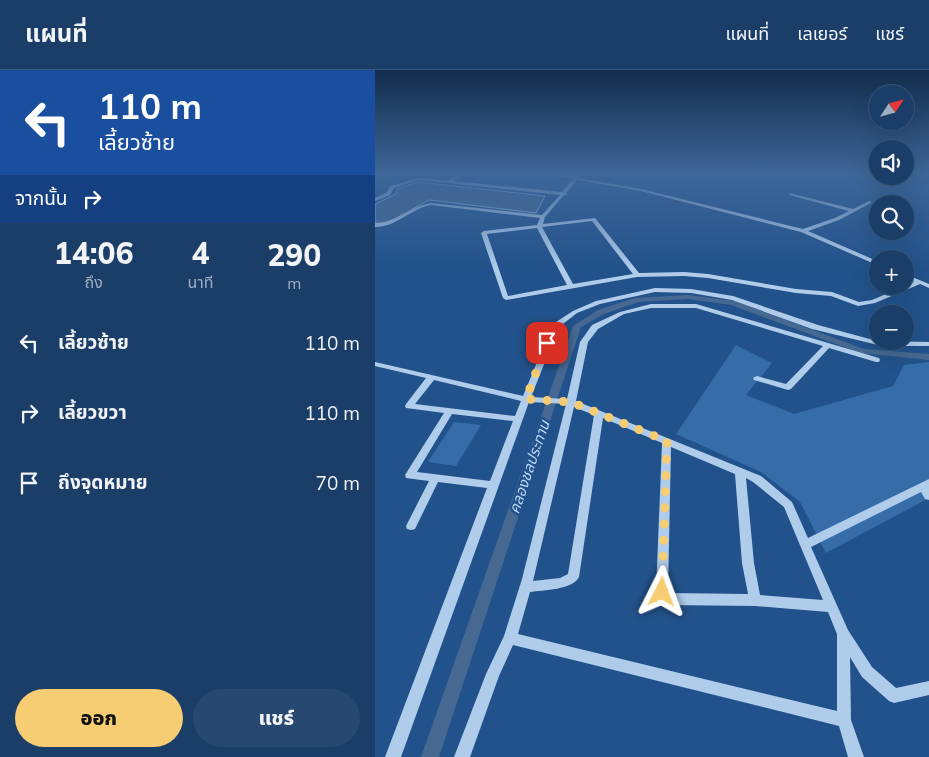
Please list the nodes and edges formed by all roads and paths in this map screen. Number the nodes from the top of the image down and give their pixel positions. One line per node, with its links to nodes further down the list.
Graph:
1 (422, 205): 9 (street)
2 (440, 205): 8 (street)
3 (554, 205): 8 (street)
4 (701, 205): 11 (street)
5 (834, 205): 7 (street)
6 (863, 205): 7 (street)
7 (853, 210): 11 (street)
8 (543, 217): 10 (street)
9 (375, 225)
10 (539, 226): 13 (street); 17 (street); 17 (street)
11 (803, 231): 12 (street)
12 (869, 260)
13 (637, 275): 15 (street); 17 (street)
14 (914, 280): 15 (street)
15 (920, 282): 16 (street)
16 (929, 286)
17 (571, 287)
18 (929, 344): 25 (street)
19 (827, 346): 20 (street); 24 (street); 26 (street)
20 (876, 360)
21 (378, 364): 22 (street); 23 (street)
22 (375, 373)
23 (431, 378): 25 (street); 27 (street)
24 (757, 378)
25 (526, 399): 26 (street); 29 (street)
26 (571, 402): 28 (street); 38 (street)
27 (450, 411): 29 (street); 32 (street)
28 (599, 413): 30 (street); 38 (street)
29 (518, 419): 34 (street)
30 (667, 441): 31 (street); 39 (street)
31 (739, 471): 37 (street); 39 (street)
32 (435, 478): 34 (street); 36 (street)
33 (926, 484): 35 (street); 37 (street)
34 (494, 485): 45 (street)
35 (929, 496)
36 (411, 526)
37 (806, 544): 40 (street)
38 (525, 587): 42 (street)
39 (755, 600): 40 (street)
40 (831, 606): 41 (street)
41 (843, 634): 43 (street); 44 (street)
42 (510, 638): 44 (street); 46 (street)
43 (929, 688)
44 (843, 720): 47 (street)
45 (393, 757)
46 (462, 757)
47 (857, 757)

